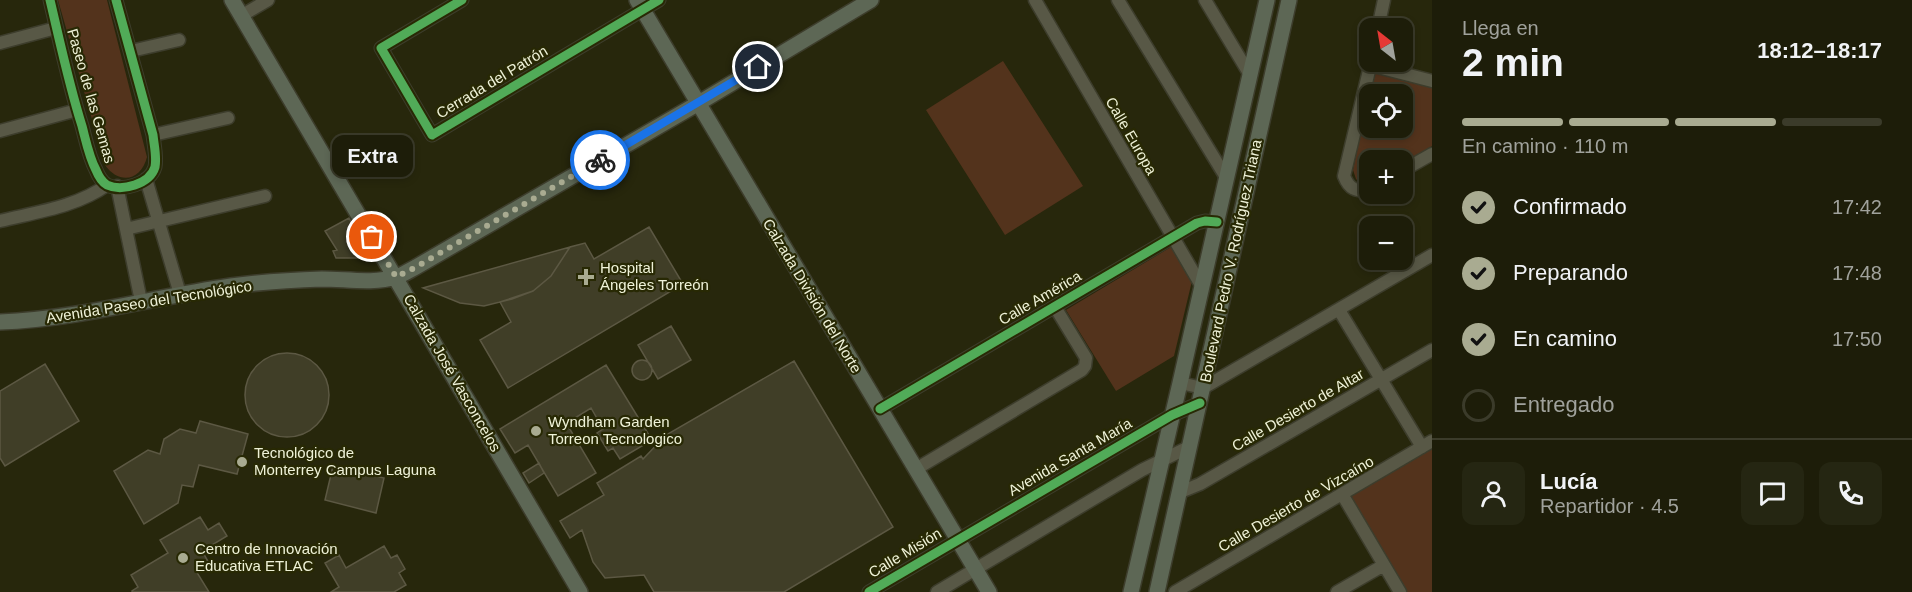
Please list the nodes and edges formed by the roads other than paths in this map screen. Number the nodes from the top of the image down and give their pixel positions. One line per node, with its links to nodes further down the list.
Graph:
1 (50, 0): 17 (street, Paseo de las Gemas)
2 (116, 0): 20 (street)
3 (232, 0): 15 (main road, Calzada José Vasconcelos)
4 (268, 0): 15 (street)
5 (462, 0): 14 (street, Cerrada del Patrón)
6 (659, 0): 14 (street)
7 (871, 0): 25 (main road, Avenida Paseo del Tecnológico)
8 (1035, 0): 42 (street, Calle Europa)
9 (1118, 0): 33 (street)
10 (1205, 0): 23 (street)
11 (1267, 0): 23 (main road, Boulevard Pedro V. Rodríguez Triana)
12 (1290, 0): 28 (main road, Boulevard Pedro V. Rodríguez Triana)
13 (1384, 0): 16 (street)
14 (640, 5): 25 (main road, Calzada División del Norte)
15 (241, 16): 44 (main road, Calzada José Vasconcelos)
16 (1380, 18)
17 (56, 28): 19 (street); 26 (street, Paseo de las Gemas)
18 (179, 40): 20 (street)
19 (0, 43)
20 (131, 51): 30 (street)
21 (1369, 72): 36 (street)
22 (1402, 72): 24 (street)
23 (1250, 75): 28 (main road); 33 (main road, Boulevard Pedro V. Rodríguez Triana)
24 (1432, 81)
25 (698, 104): 44 (main road, Avenida Paseo del Tecnológico); 55 (main road, Calzada División del Norte)
26 (77, 110): 29 (street); 35 (street, Paseo de las Gemas)
27 (228, 118): 30 (street)
28 (1261, 124): 54 (main road, Boulevard Pedro V. Rodríguez Triana)
29 (0, 131)
30 (153, 135): 34 (street)
31 (1432, 154): 32 (street)
32 (1413, 165)
33 (1227, 178): 40 (main road, Boulevard Pedro V. Rodríguez Triana)
34 (146, 179): 35 (street); 39 (street)
35 (112, 185): 38 (street); 41 (street, Paseo de las Gemas)
36 (1359, 191)
37 (265, 196): 39 (street)
38 (0, 221)
39 (159, 222): 41 (street); 46 (street)
40 (1217, 222): 42 (street, Calle América); 45 (main road, Boulevard Pedro V. Rodríguez Triana)
41 (126, 230): 47 (street, Paseo de las Gemas)
42 (1173, 237): 45 (street, Calle Europa); 48 (street, Calle América)
43 (1432, 255): 49 (street, Avenida Santa María)
44 (396, 277): 46 (main road, Avenida Paseo del Tecnológico); 66 (main road, Calzada José Vasconcelos)
45 (1202, 287): 53 (main road, Boulevard Pedro V. Rodríguez Triana)
46 (180, 294): 47 (main road, Avenida Paseo del Tecnológico)
47 (141, 301): 50 (main road, Avenida Paseo del Tecnológico)
48 (1054, 307): 55 (street, Calle América); 60 (street)
49 (1339, 310): 52 (street); 54 (street, Avenida Santa María)
50 (0, 322)
51 (1432, 350): 52 (street, Calle Desierto de Altar)
52 (1381, 379): 57 (street); 61 (street, Calle Desierto de Altar)
53 (1180, 383): 54 (street); 56 (main road, Boulevard Pedro V. Rodríguez Triana)
54 (1202, 395): 56 (street, Avenida Santa María); 58 (main road, Boulevard Pedro V. Rodríguez Triana)
55 (880, 409): 60 (main road, Calzada División del Norte)
56 (1172, 415): 59 (main road, Boulevard Pedro V. Rodríguez Triana); 63 (street, Avenida Santa María)
57 (1427, 444): 62 (street, Calle Desierto de Vizcaíno)
58 (1189, 447): 59 (street); 61 (main road, Boulevard Pedro V. Rodríguez Triana)
59 (1161, 461): 65 (street); 70 (main road, Boulevard Pedro V. Rodríguez Triana)
60 (916, 469): 63 (main road, Calzada División del Norte)
61 (1178, 493): 71 (main road, Boulevard Pedro V. Rodríguez Triana)
62 (1342, 494): 64 (street); 72 (street, Calle Desierto de Vizcaíno)
63 (957, 539): 65 (main road, Calzada División del Norte); 67 (street, Calle Misión)
64 (1384, 565): 73 (street); 74 (street)
65 (975, 569): 68 (street); 69 (main road, Calzada División del Norte)
66 (580, 592)
67 (869, 592)
68 (937, 592)
69 (989, 592)
70 (1131, 592)
71 (1157, 592)
72 (1175, 592)
73 (1337, 592)
74 (1400, 592)

